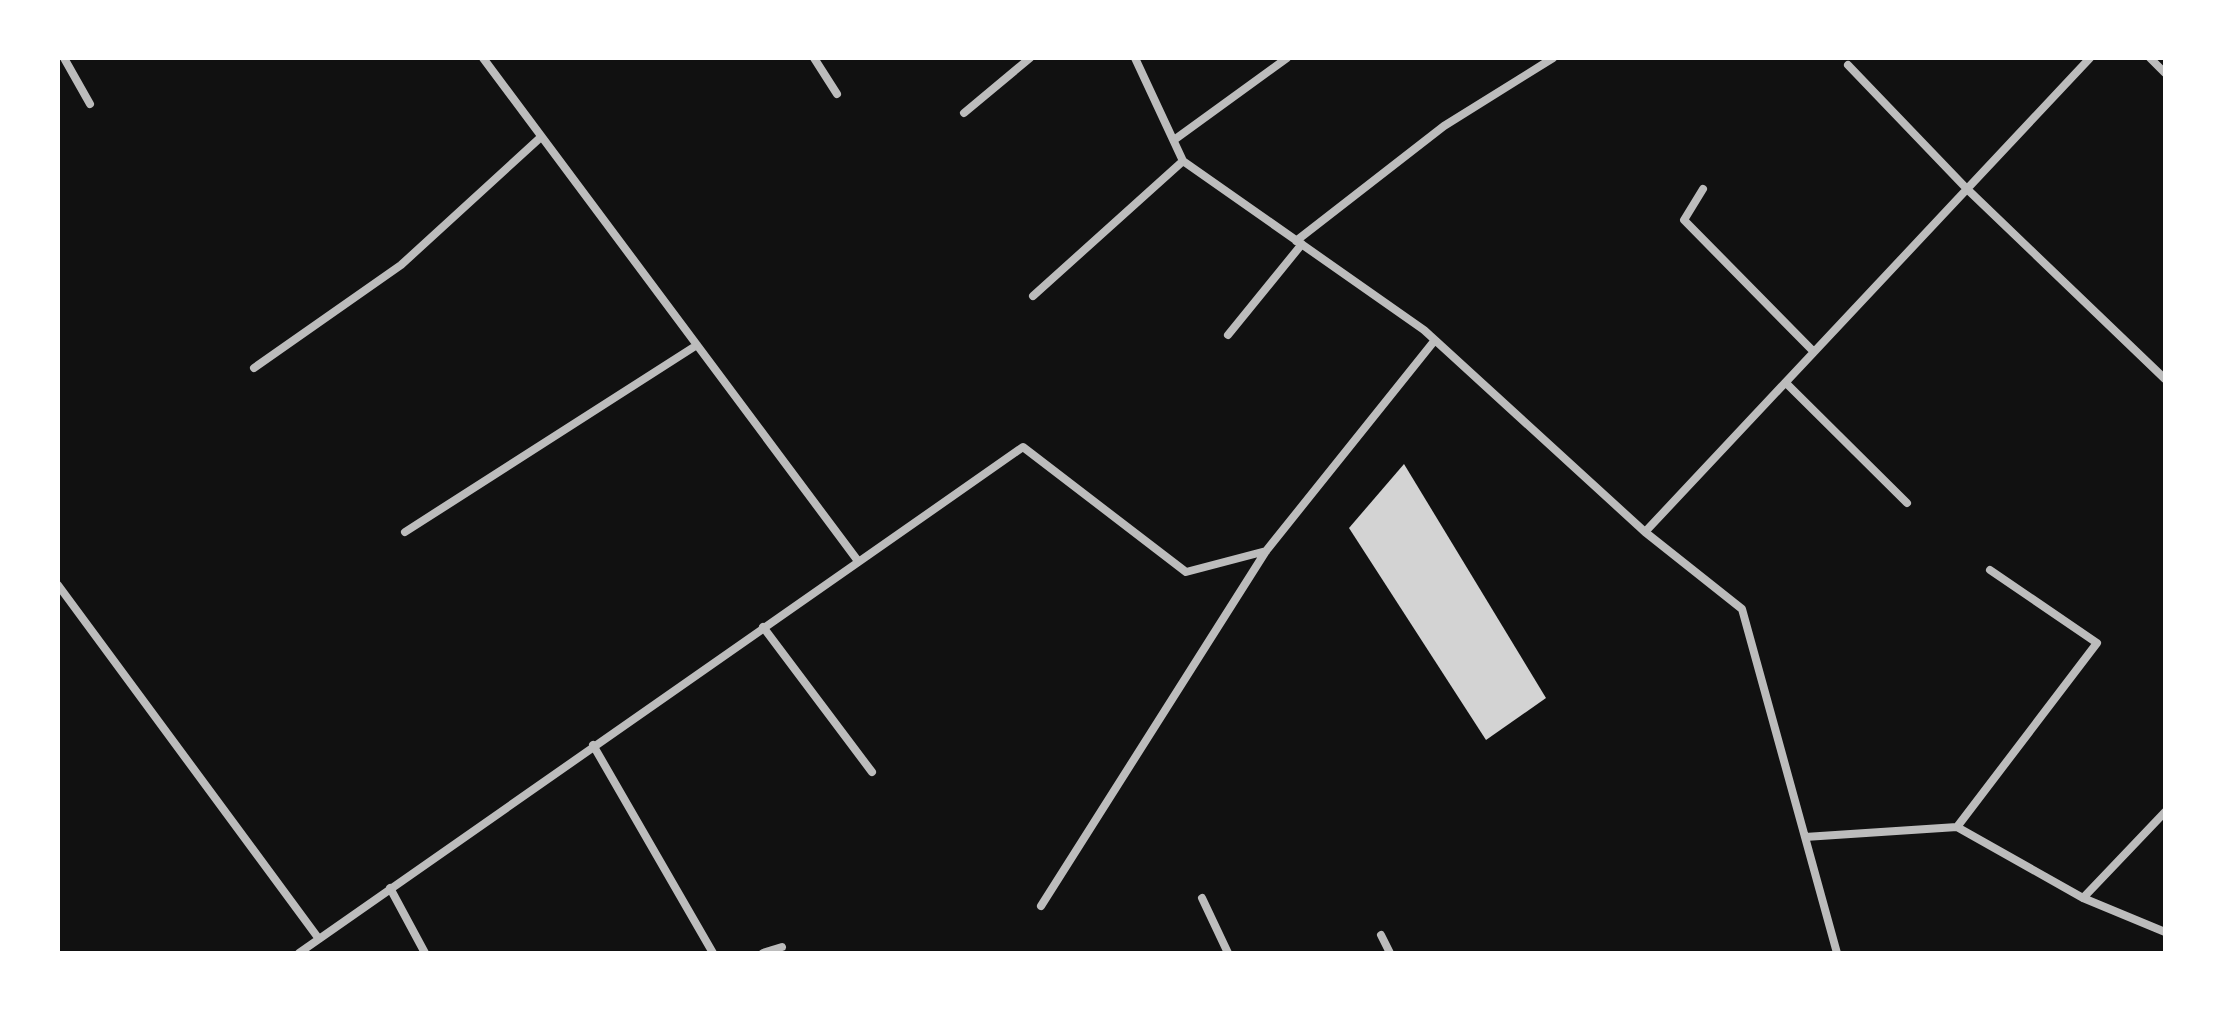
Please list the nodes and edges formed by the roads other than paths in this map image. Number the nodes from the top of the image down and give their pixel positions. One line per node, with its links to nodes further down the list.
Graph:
1 (64, 58): 13 (street)
2 (483, 58): 15 (street)
3 (814, 58): 12 (street)
4 (1030, 58): 14 (street)
5 (1135, 58): 16 (street)
6 (1287, 58): 16 (street)
7 (1553, 58): 20 (street)
8 (2090, 58): 18 (street)
9 (2150, 58): 11 (street)
10 (1848, 65): 18 (street)
11 (2165, 73)
12 (837, 94)
13 (90, 104)
14 (964, 113)
15 (541, 137): 24 (street); 26 (street)
16 (1174, 140): 17 (street)
17 (1183, 161): 20 (street); 21 (street)
18 (1966, 188): 25 (street); 27 (street)
19 (1703, 189): 25 (street)
20 (1299, 242): 22 (street); 23 (street)
21 (1033, 296)
22 (1228, 335)
23 (1435, 340): 31 (street); 32 (street)
24 (697, 345): 30 (street); 33 (street)
25 (1814, 352): 28 (street)
26 (254, 368)
27 (2165, 379)
28 (1786, 383): 29 (street); 31 (street)
29 (1907, 503)
30 (405, 532)
31 (1645, 532): 41 (street)
32 (1266, 551): 33 (street); 45 (street)
33 (858, 561): 36 (street)
34 (1990, 570): 40 (street)
35 (58, 585): 48 (street)
36 (763, 627): 37 (street); 38 (street)
37 (593, 745): 42 (street); 52 (street)
38 (872, 772)
39 (2165, 812): 44 (street)
40 (1957, 827): 41 (street); 44 (street)
41 (1805, 837): 56 (street)
42 (390, 888): 48 (street); 51 (street)
43 (1202, 898): 54 (street)
44 (2083, 898): 46 (street)
45 (1041, 906)
46 (2165, 932)
47 (1381, 935): 55 (street)
48 (319, 939): 50 (street)
49 (782, 947): 53 (street)
50 (299, 953)
51 (425, 953)
52 (713, 953)
53 (763, 953)
54 (1228, 953)
55 (1390, 953)
56 (1837, 953)

